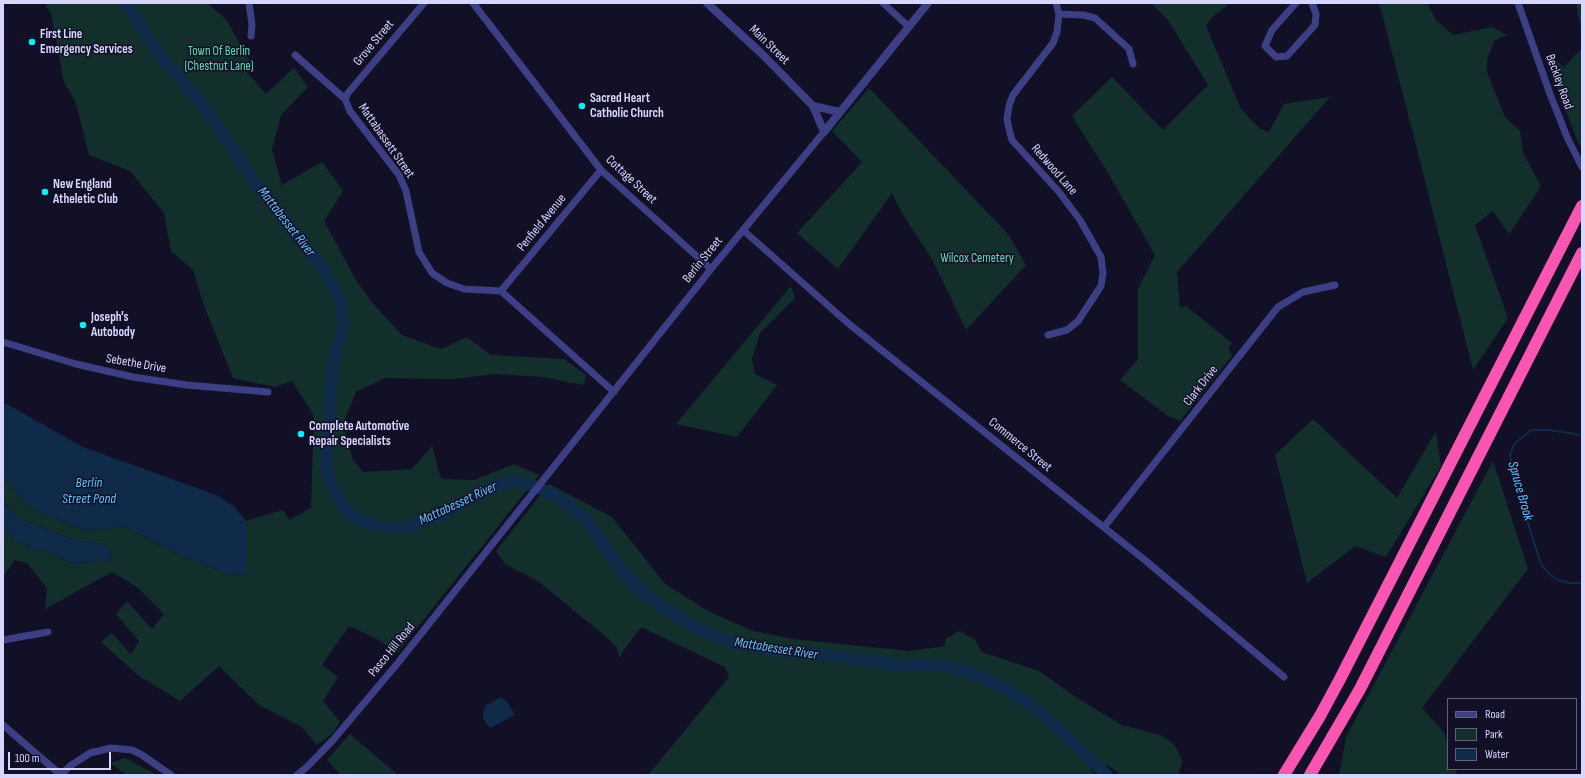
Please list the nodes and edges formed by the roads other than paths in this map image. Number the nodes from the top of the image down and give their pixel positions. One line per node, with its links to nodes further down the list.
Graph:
1 (250, 3): 13 (street)
2 (424, 3): 16 (street, Grove Street)
3 (473, 3): 21 (street, Cottage Street)
4 (707, 3): 17 (street, Main Street)
5 (883, 3): 12 (street)
6 (928, 3): 12 (street, Berlin Street)
7 (1056, 3): 11 (street, Redwood Lane)
8 (1296, 3): 9 (street)
9 (1312, 3)
10 (1518, 3): 20 (street, Beckley Road)
11 (1059, 14): 15 (street); 28 (street, Redwood Lane)
12 (909, 27): 18 (street, Berlin Street)
13 (251, 36)
14 (294, 55): 16 (street, Mattabassett Street)
15 (1133, 64)
16 (345, 99): 27 (street, Mattabassett Street)
17 (813, 106): 18 (street); 19 (street, Main Street)
18 (840, 112): 19 (street, Berlin Street)
19 (824, 132): 23 (street, Berlin Street)
20 (1581, 166)
21 (601, 170): 25 (street, Cottage Street); 27 (street, Penfield Avenue)
22 (1582, 206): 41 (highway)
23 (743, 230): 25 (street, Berlin Street); 32 (street, Commerce Street)
24 (1582, 253): 42 (highway)
25 (711, 269): 31 (street, Berlin Street)
26 (1334, 285): 32 (street, Clark Drive)
27 (501, 291): 31 (street)
28 (1048, 335)
29 (3, 342): 30 (street, Sebethe Drive)
30 (268, 392)
31 (614, 392): 33 (street, Berlin Street)
32 (1104, 527): 36 (street, Commerce Street)
33 (500, 534): 40 (street, Pasco Hill Road)
34 (48, 632): 35 (street)
35 (3, 640)
36 (1284, 677)
37 (3, 725): 38 (street)
38 (61, 775): 39 (street)
39 (171, 775)
40 (297, 775)
41 (1284, 775)
42 (1310, 775)

